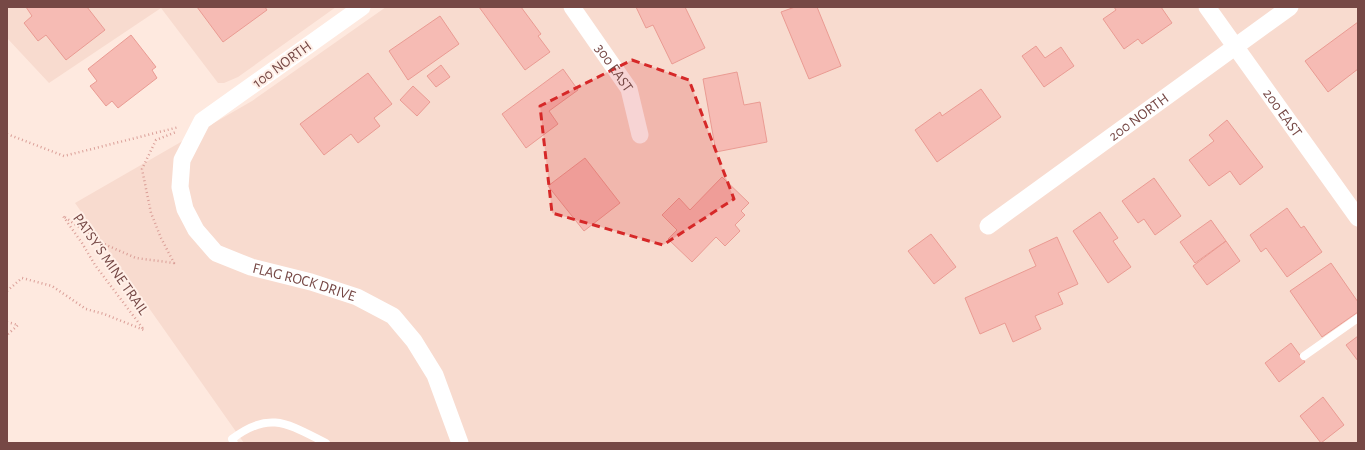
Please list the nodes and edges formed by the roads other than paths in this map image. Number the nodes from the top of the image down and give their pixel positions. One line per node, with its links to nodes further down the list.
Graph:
1 (362, 7): 6 (street, 100 NORTH)
2 (572, 7): 7 (street, 300 EAST)
3 (1207, 7): 5 (street, 200 EAST)
4 (1290, 7): 5 (street, 200 NORTH)
5 (1235, 46): 8 (street, 200 EAST); 9 (street, 200 NORTH)
6 (202, 121): 14 (street, FLAG ROCK DRIVE)
7 (640, 135)
8 (1358, 218)
9 (988, 226)
10 (1358, 318): 11 (lane)
11 (1304, 356)
12 (234, 443): 13 (lane)
13 (326, 443)
14 (460, 443)

